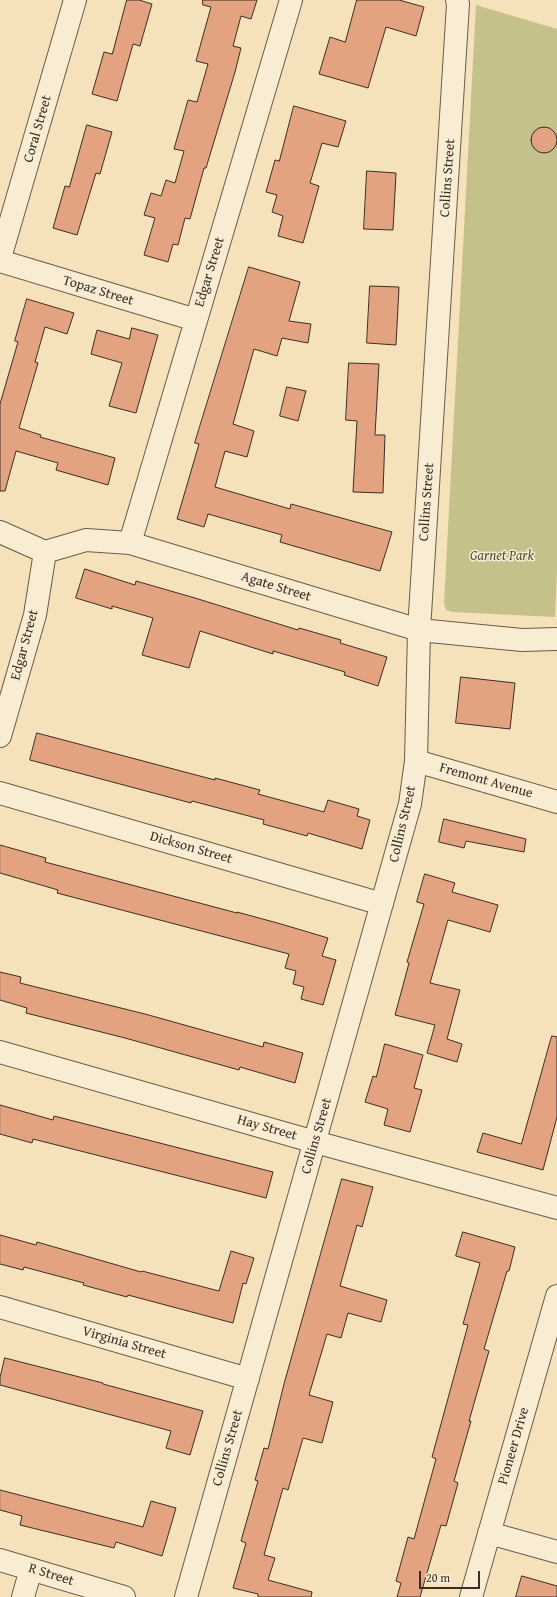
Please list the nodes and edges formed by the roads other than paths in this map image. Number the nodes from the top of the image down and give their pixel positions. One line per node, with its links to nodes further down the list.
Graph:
1 (75, 0): 4 (street, Coral Street)
2 (291, 0): 5 (street, Edgar Street)
3 (457, 0): 9 (street, Collins Street)
4 (0, 260): 5 (street, Topaz Street)
5 (196, 320): 7 (street, Edgar Street)
6 (0, 532): 8 (street)
7 (130, 544): 8 (street, Agate Street); 9 (street, Agate Street)
8 (45, 552): 11 (street, Edgar Street)
9 (419, 630): 10 (street, Agate Street); 12 (street, Collins Street)
10 (557, 639)
11 (0, 736)
12 (416, 761): 14 (street, Fremont Avenue); 15 (street, Collins Street)
13 (0, 793): 15 (street, Dickson Street)
14 (557, 802)
15 (382, 904): 17 (street, Collins Street)
16 (0, 1052): 17 (street, Hay Street)
17 (315, 1142): 18 (street, Hay Street); 21 (street, Collins Street)
18 (557, 1208)
19 (557, 1298): 22 (street, Pioneer Drive)
20 (0, 1307): 21 (street, Virginia Street)
21 (248, 1379): 28 (street, Collins Street)
22 (489, 1533): 23 (street); 29 (street, Pioneer Drive)
23 (557, 1552)
24 (0, 1560): 25 (street, R Street)
25 (31, 1569): 26 (street); 27 (street, R Street)
26 (23, 1597)
27 (124, 1597)
28 (186, 1597)
29 (471, 1597)

